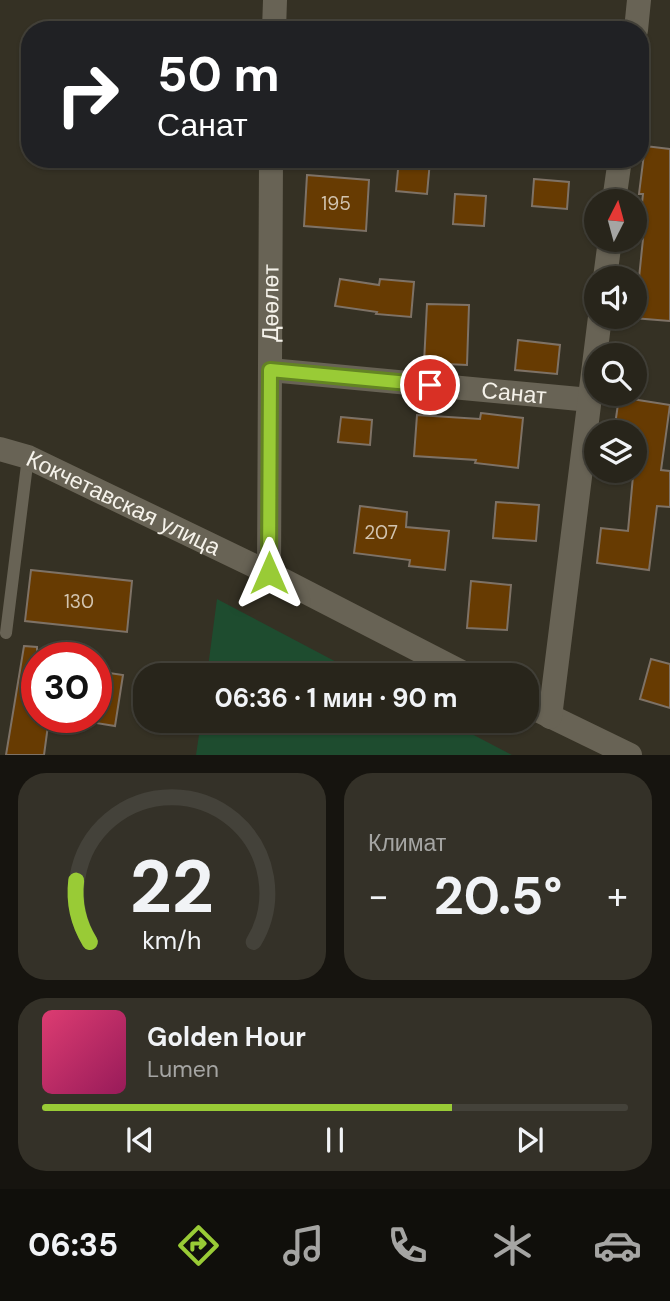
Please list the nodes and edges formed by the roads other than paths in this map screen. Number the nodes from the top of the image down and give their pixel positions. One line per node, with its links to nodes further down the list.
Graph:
1 (275, 0): 3 (street)
2 (639, 0): 4 (street)
3 (274, 21)
4 (637, 21)
5 (271, 168): 8 (street, Дөөлөт)
6 (615, 168): 7 (street)
7 (614, 189)
8 (270, 370): 9 (street, Санат); 13 (street, Дөөлөт)
9 (584, 399)
10 (589, 406): 17 (street)
11 (0, 449): 12 (street, Кокчетавская улица)
12 (28, 457): 13 (street, Кокчетавская улица); 14 (lane)
13 (269, 573): 15 (street, Кокчетавская улица)
14 (6, 633)
15 (444, 663)
16 (539, 711): 17 (street)
17 (551, 717): 18 (street)
18 (630, 755)

